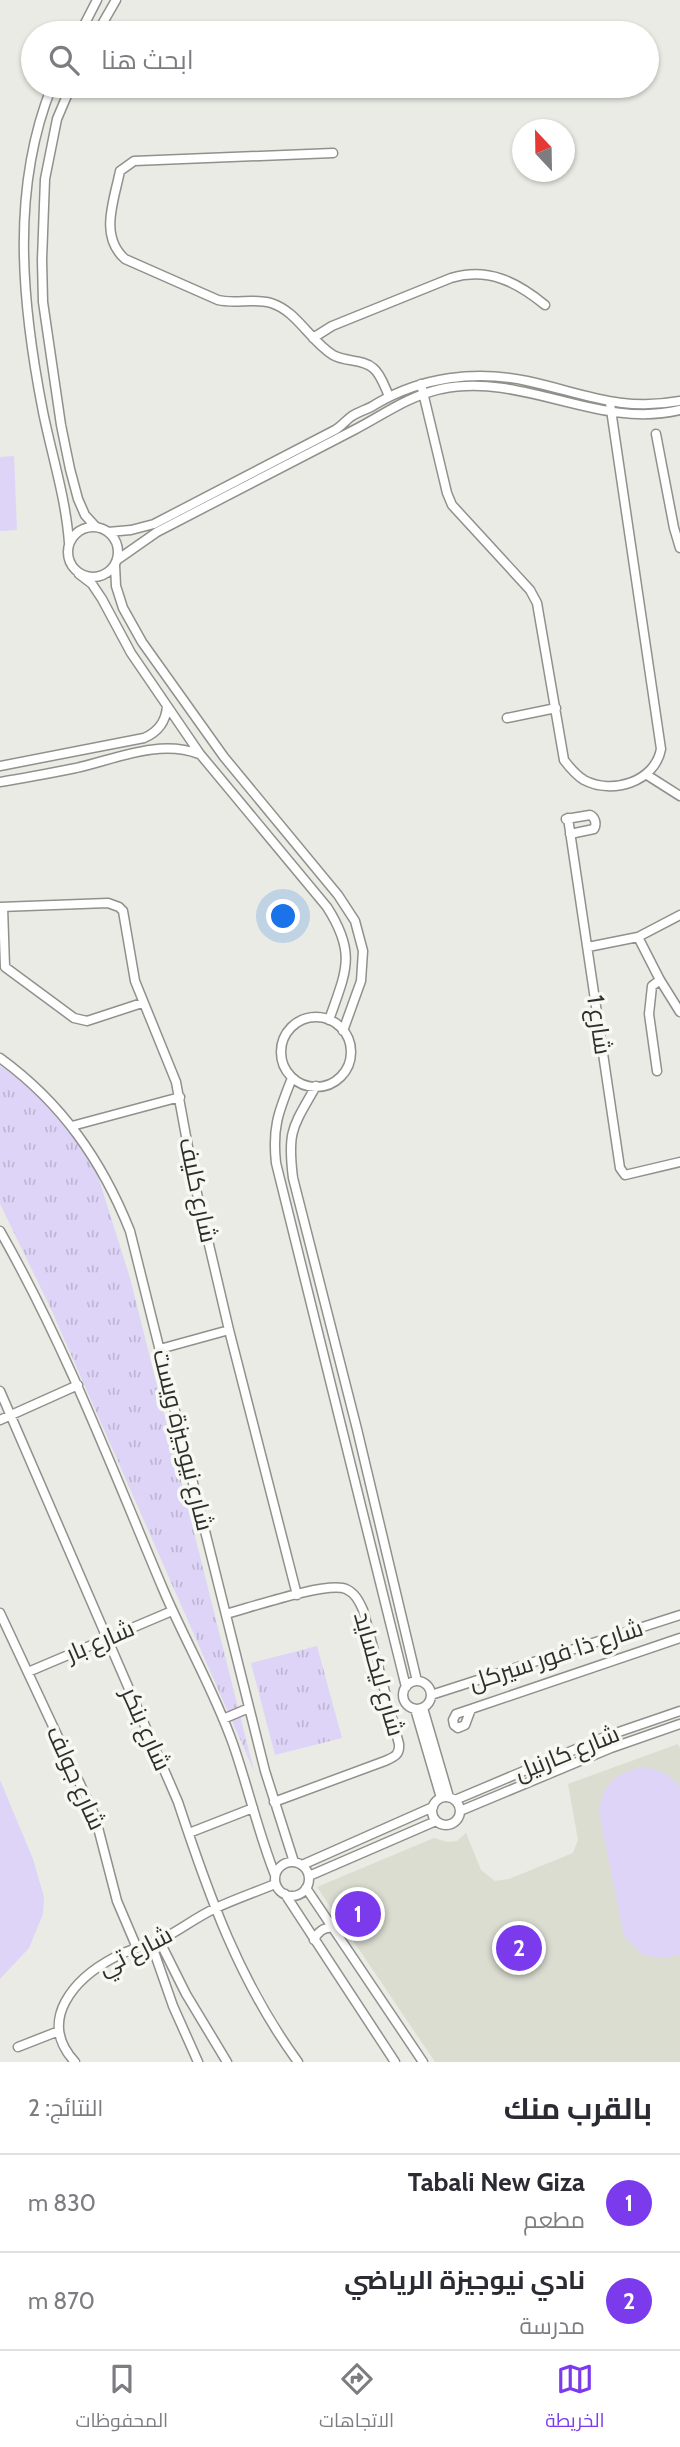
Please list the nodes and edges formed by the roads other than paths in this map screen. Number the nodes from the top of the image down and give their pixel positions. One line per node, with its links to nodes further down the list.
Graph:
1 (97, 0): 3 (street)
2 (116, 0): 4 (street)
3 (86, 21)
4 (104, 21)
5 (48, 98): 8 (street)
6 (66, 98): 9 (street)
7 (333, 153): 13 (street)
8 (25, 201): 9 (street); 10 (street)
9 (43, 202): 11 (street)
10 (24, 256): 11 (street); 28 (street)
11 (42, 260): 25 (street)
12 (545, 305): 13 (street)
13 (313, 338): 16 (street)
14 (421, 384): 15 (street); 16 (street); 18 (street)
15 (423, 394): 20 (street); 22 (street); 33 (street)
16 (389, 396): 21 (street)
17 (680, 401): 18 (street)
18 (610, 403): 20 (street)
19 (680, 410): 20 (street)
20 (612, 413): 39 (street)
21 (356, 414): 22 (street); 24 (street)
22 (363, 425): 24 (street)
23 (656, 434): 29 (street)
24 (240, 483): 26 (street)
25 (96, 527): 27 (street); 28 (street)
26 (155, 528): 27 (street); 30 (street)
27 (108, 532): 30 (street)
28 (69, 543): 31 (street)
29 (680, 548)
30 (116, 563): 31 (street); 42 (street)
31 (79, 573): 32 (street)
32 (167, 706): 35 (street); 37 (street)
33 (556, 708): 34 (street); 39 (street)
34 (508, 718)
35 (151, 735): 36 (street); 38 (street)
36 (155, 749): 37 (street); 40 (street)
37 (200, 754): 43 (street)
38 (0, 766)
39 (647, 775): 41 (street)
40 (0, 782)
41 (680, 796)
42 (270, 813): 43 (street); 53 (street)
43 (257, 824): 52 (street)
44 (569, 834): 44 (street, شارع 1); 48 (street, شارع 1)
45 (1, 907): 50 (street); 50 (street, شارع كليف)
46 (680, 915): 47 (street)
47 (638, 937): 48 (street); 49 (street)
48 (588, 947): 60 (street, شارع 1)
49 (660, 980): 51 (street); 55 (street)
50 (142, 1003): 58 (street, شارع كليف)
51 (680, 1012)
52 (329, 1020): 53 (street); 56 (street)
53 (343, 1031): 57 (street)
54 (0, 1058): 59 (street, شارع نيوجيزة ويست)
55 (657, 1071)
56 (292, 1078): 57 (street); 77 (street)
57 (316, 1086): 76 (street)
58 (180, 1097): 59 (street); 62 (street, شارع كليف)
59 (72, 1126): 63 (street, شارع نيوجيزة ويست)
60 (680, 1162)
61 (0, 1231): 64 (street)
62 (229, 1330): 63 (street); 68 (street, شارع كليف)
63 (160, 1349): 71 (street, شارع نيوجيزة ويست)
64 (78, 1385): 66 (street); 69 (street)
65 (0, 1391): 66 (street, شارع بنكر)
66 (10, 1415): 67 (street); 74 (street, شارع بنكر)
67 (0, 1420)
68 (297, 1595): 71 (street, شارع ليكسايد); 88 (street, شارع ليكسايد)
69 (172, 1611): 74 (street, شارع بار); 83 (street)
70 (0, 1613): 75 (street, شارع جولف)
71 (226, 1614): 79 (street, شارع نيوجيزة ويست)
72 (680, 1615): 78 (street, شارع ذا فور سيركل)
73 (680, 1638): 81 (street)
74 (106, 1639): 75 (street, شارع بار); 93 (street, شارع بنكر)
75 (28, 1672): 105 (street, شارع جولف)
76 (417, 1681): 77 (street); 78 (street)
77 (406, 1687): 80 (street)
78 (431, 1695): 80 (street)
79 (249, 1708): 83 (street); 88 (street, شارع نيوجيزة ويست)
80 (419, 1709): 87 (street)
81 (471, 1709)
82 (680, 1711): 85 (street, شارع كارنيل)
83 (223, 1719): 90 (street)
84 (680, 1724): 86 (street, شارع كارنيل)
85 (607, 1736): 86 (street); 87 (street, شارع كارنيل)
86 (611, 1748): 91 (street, شارع كارنيل)
87 (448, 1798): 89 (street); 91 (street)
88 (274, 1802): 95 (street, شارع نيوجيزة ويست)
89 (433, 1807): 92 (street); 94 (street)
90 (253, 1808): 93 (street); 98 (street)
91 (460, 1811): 92 (street)
92 (436, 1821): 96 (street)
93 (188, 1833): 101 (street, شارع بنكر)
94 (329, 1854): 95 (street); 96 (street)
95 (298, 1863): 97 (street); 98 (street)
96 (333, 1866): 97 (street)
97 (309, 1876): 99 (street)
98 (275, 1880): 100 (street); 101 (street, شارع تي)
99 (306, 1888): 100 (street); 102 (street)
100 (285, 1895): 103 (street)
101 (214, 1909): 104 (street, شارع تي); 111 (street, شارع بنكر)
102 (333, 1928): 103 (street); 113 (street)
103 (314, 1940): 112 (street)
104 (155, 1942): 105 (street, شارع تي); 109 (street); 110 (street)
105 (137, 1948): 106 (street, شارع تي)
106 (59, 2031): 107 (street); 108 (street)
107 (18, 2048)
108 (75, 2062)
109 (198, 2062)
110 (227, 2062)
111 (298, 2062)
112 (395, 2062)
113 (423, 2062)

